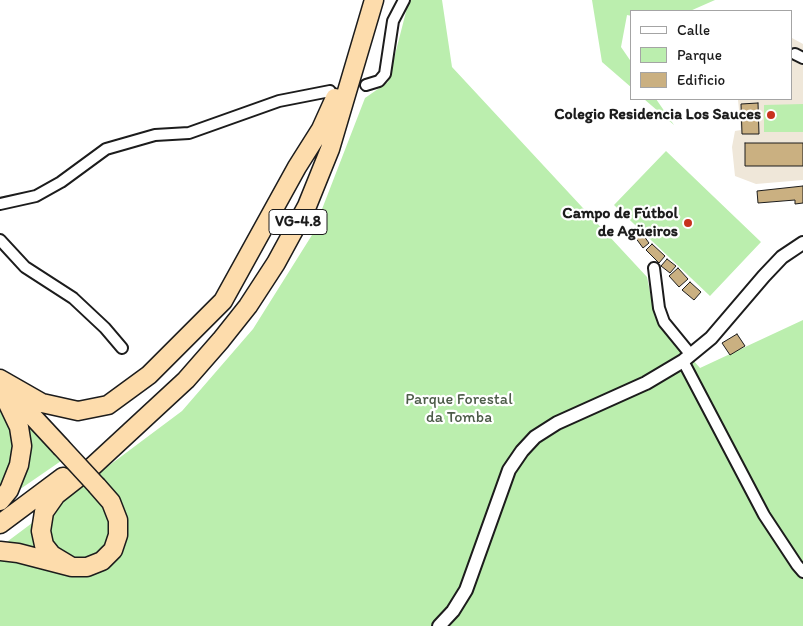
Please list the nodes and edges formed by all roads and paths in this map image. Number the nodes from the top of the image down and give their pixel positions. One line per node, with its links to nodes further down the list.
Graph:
1 (366, 0): 12 (highway)
2 (374, 0): 14 (highway, VG-4.8)
3 (404, 0): 4 (street)
4 (366, 85)
5 (330, 91): 6 (street)
6 (0, 204)
7 (0, 240): 10 (street)
8 (803, 243): 11 (street)
9 (654, 268): 11 (street)
10 (122, 348)
11 (687, 358): 19 (street); 20 (street)
12 (0, 380): 18 (highway, bridge)
13 (0, 386): 15 (highway)
14 (156, 408): 16 (highway, VG-4.8); 18 (highway)
15 (0, 501)
16 (0, 524)
17 (0, 550): 18 (highway)
18 (72, 567)
19 (803, 572)
20 (439, 626)

